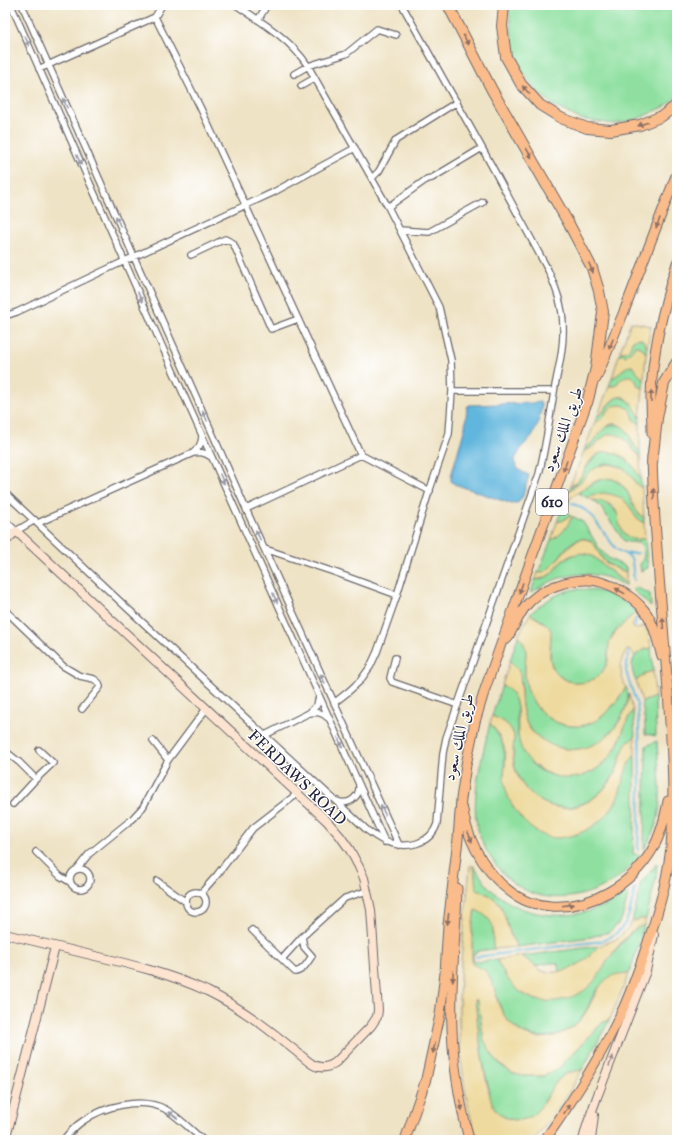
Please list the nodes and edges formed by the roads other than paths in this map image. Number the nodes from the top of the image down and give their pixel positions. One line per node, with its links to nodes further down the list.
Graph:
1 (11, 5): 14 (street, one-way to 14)
2 (22, 5): 12 (street)
3 (162, 5): 9 (street)
4 (236, 5): 10 (street)
5 (268, 5): 10 (street)
6 (402, 5): 18 (street)
7 (448, 5): 37 (highway, one-way to 37)
8 (504, 5): 19 (highway, one-way to 8)
9 (155, 17): 12 (street); 25 (street)
10 (258, 20): 13 (street)
11 (396, 35): 13 (street)
12 (48, 65): 14 (street); 29 (street, one-way to 12)
13 (308, 66): 15 (street); 16 (street)
14 (39, 69): 30 (street, one-way to 30)
15 (294, 74)
16 (315, 78): 17 (street); 20 (street)
17 (301, 86)
18 (456, 102): 21 (street); 23 (street)
19 (677, 105)
20 (354, 148): 23 (street); 25 (street)
21 (482, 148): 26 (street); 36 (street)
22 (677, 174): 37 (main road, طريق الملك سعود / 610, one-way to 37)
23 (372, 178): 26 (street)
24 (483, 202): 27 (street)
25 (246, 205): 29 (street); 33 (street)
26 (388, 207): 27 (street)
27 (400, 230): 35 (street)
28 (191, 255): 33 (street)
29 (134, 257): 30 (street); 45 (street, one-way to 29)
30 (124, 261): 32 (street); 38 (street, one-way to 38)
31 (677, 263): 42 (main road, one-way to 31)
32 (5, 316)
33 (298, 319): 40 (street)
34 (677, 362): 42 (highway)
35 (452, 391): 36 (street); 43 (street)
36 (554, 391): 60 (street)
37 (587, 403): 56 (main road, طريق الملك سعود / 610, one-way to 56)
38 (202, 435): 39 (street); 41 (street)
39 (193, 453): 41 (street); 47 (street)
40 (362, 455): 43 (street); 45 (street)
41 (213, 458): 54 (street, one-way to 54)
42 (652, 463): 57 (main road, one-way to 42)
43 (430, 491): 51 (street)
44 (5, 492): 47 (street)
45 (246, 509): 50 (street, one-way to 45)
46 (5, 520): 48 (street)
47 (37, 522): 48 (street); 65 (street)
48 (16, 531): 49 (street); 62 (street, FERDAWS ROAD)
49 (5, 542)
50 (265, 550): 51 (street); 53 (street)
51 (397, 595): 59 (street)
52 (5, 610): 61 (street)
53 (298, 623): 54 (street); 59 (street, one-way to 53)
54 (288, 627): 58 (street)
55 (395, 658): 60 (street)
56 (495, 661): 57 (main road, one-way to 56); 74 (main road, طريق الملك سعود / 610)
57 (666, 670): 70 (main road)
58 (319, 696): 63 (street); 64 (street)
59 (334, 702): 79 (street, one-way to 59)
60 (458, 705): 79 (street)
61 (82, 709)
62 (206, 709): 69 (street); 73 (street, FERDAWS ROAD)
63 (309, 713): 64 (street); 65 (street)
64 (330, 720): 72 (street, one-way to 72)
65 (265, 735): 75 (street)
66 (153, 741): 69 (street)
67 (39, 750): 71 (street)
68 (5, 751): 71 (street)
69 (168, 760): 81 (street)
70 (673, 771): 74 (main road, one-way to 70); 87 (main road)
71 (36, 779): 76 (street)
72 (359, 785): 75 (street); 78 (street)
73 (297, 794): 84 (street, FERDAWS ROAD); 85 (street)
74 (461, 799): 77 (main road, طريق الملك سعود / 610)
75 (335, 800): 78 (street)
76 (13, 804)
77 (458, 839): 95 (main road, one-way to 95); 98 (main road, one-way to 98)
78 (385, 842): 79 (street)
79 (399, 845)
80 (36, 852): 83 (street)
81 (77, 869): 83 (street); 83 (street)
82 (157, 881): 86 (street)
83 (70, 882)
84 (367, 891): 90 (street); 91 (street, FERDAWS ROAD)
85 (201, 893): 86 (street); 86 (street)
86 (186, 902)
87 (661, 902): 93 (street, one-way to 87); 99 (main road, one-way to 87)
88 (252, 930): 92 (street)
89 (5, 934): 91 (street, FERDAWS ROAD)
90 (302, 937): 92 (street); 92 (street)
91 (55, 947): 94 (street)
92 (282, 959)
93 (597, 1097): 100 (street); 101 (street)
94 (5, 1138)
95 (405, 1138)
96 (63, 1140): 97 (street, one-way to 96)
97 (203, 1140)
98 (469, 1140)
99 (544, 1140)
100 (583, 1140)
101 (591, 1140)

